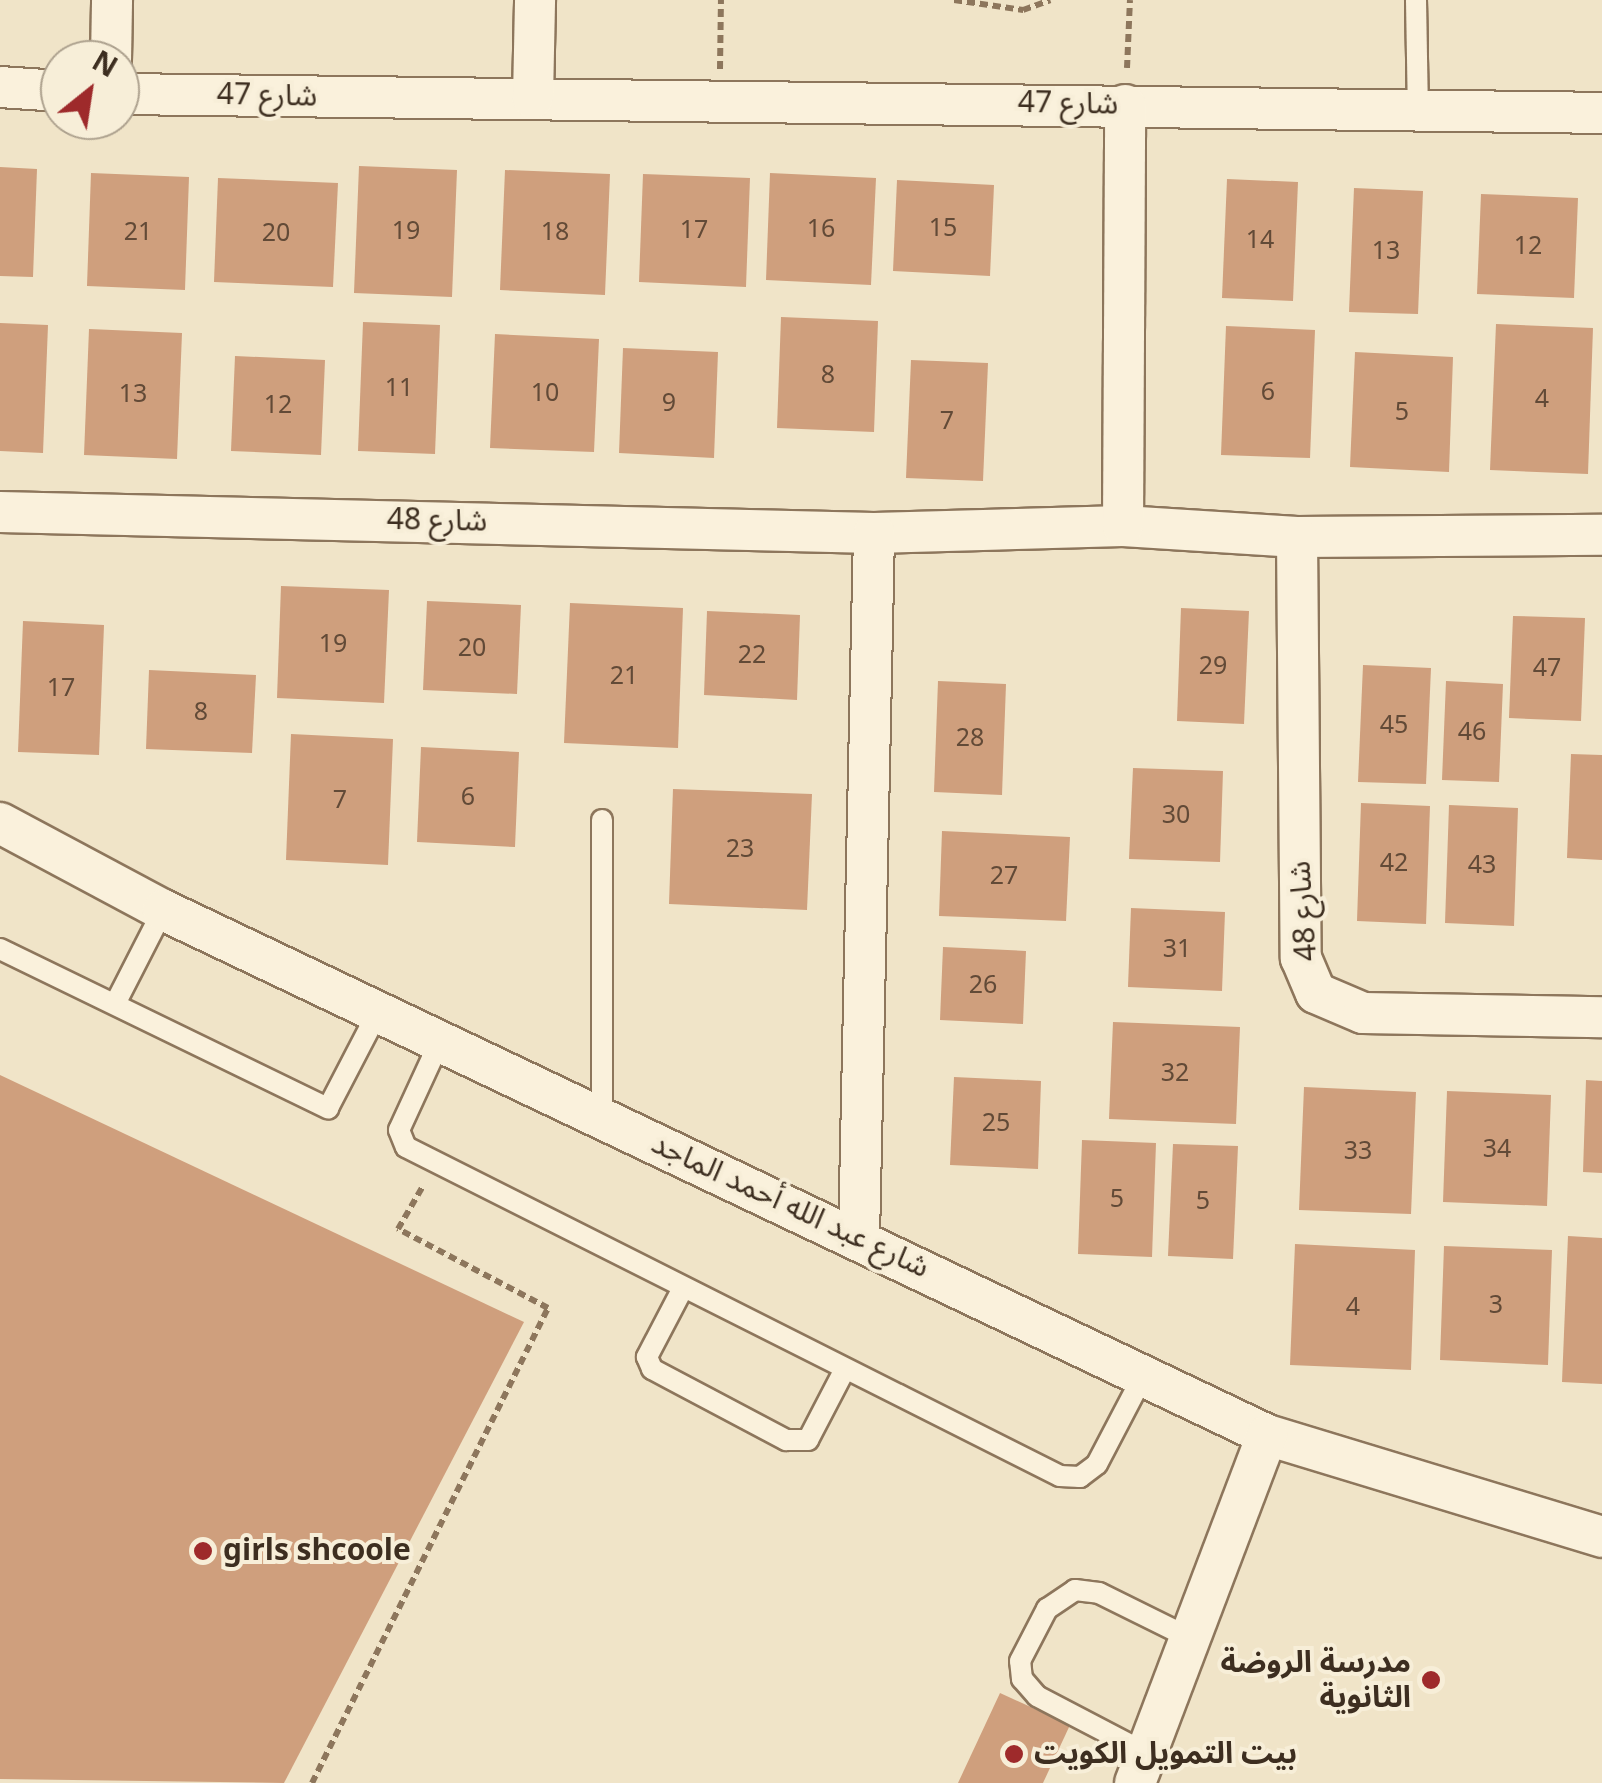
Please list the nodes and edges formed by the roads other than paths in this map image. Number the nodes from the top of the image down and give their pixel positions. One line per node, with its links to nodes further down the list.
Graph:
1 (112, 0): 4 (street)
2 (535, 0): 8 (street)
3 (1416, 0): 10 (lane)
4 (111, 40)
5 (0, 87): 6 (street)
6 (40, 90)
7 (140, 94): 8 (street, شارع 47)
8 (533, 98): 9 (street, شارع 47)
9 (1126, 104): 10 (street, شارع 47); 13 (street)
10 (1418, 112): 11 (street, شارع 47)
11 (1602, 114)
12 (0, 512): 14 (street, شارع 48)
13 (1123, 526): 14 (street, شارع 48); 16 (street, شارع 48)
14 (874, 533): 26 (street)
15 (1602, 535): 16 (street, شارع 48)
16 (1298, 537): 23 (street, شارع 48)
17 (602, 820): 25 (lane)
18 (0, 823): 19 (street, شارع عبد الله أحمد الماجد)
19 (163, 910): 21 (lane); 22 (street, شارع عبد الله أحمد الماجد)
20 (0, 948): 21 (lane)
21 (115, 1004): 22 (lane)
22 (378, 1012): 24 (street, شارع عبد الله أحمد الماجد)
23 (1602, 1016)
24 (440, 1041): 25 (street, شارع عبد الله أحمد الماجد); 27 (lane)
25 (602, 1117): 26 (street, شارع عبد الله أحمد الماجد)
26 (860, 1238): 29 (street, شارع عبد الله أحمد الماجد)
27 (683, 1288): 28 (lane); 28 (lane)
28 (845, 1369): 29 (lane)
29 (1142, 1378): 30 (street, شارع عبد الله أحمد الماجد)
30 (1267, 1435): 31 (street, شارع عبد الله أحمد الماجد); 32 (street)
31 (1602, 1537)
32 (1190, 1638): 33 (street); 33 (lane)
33 (1141, 1768)

